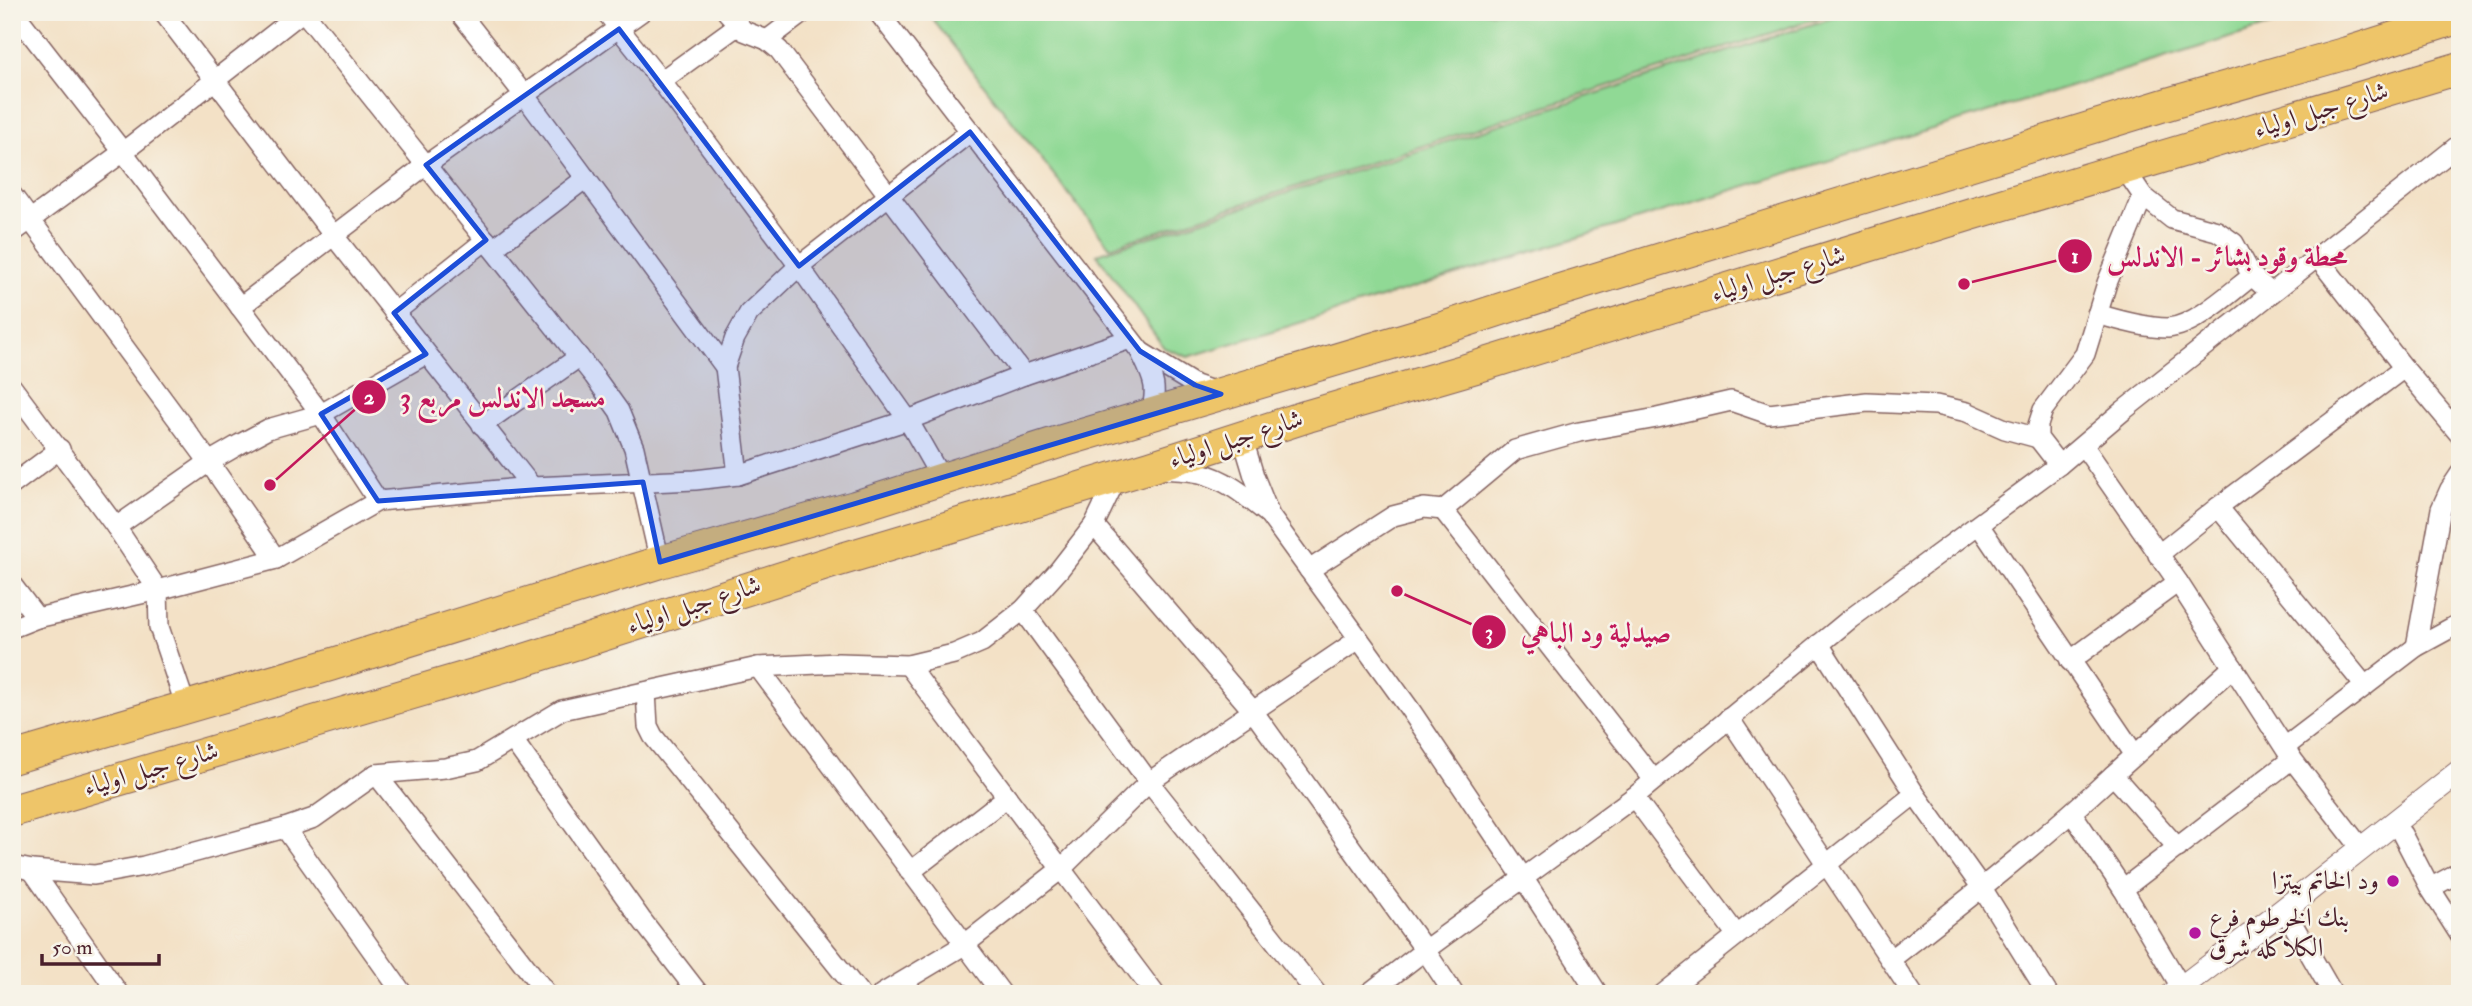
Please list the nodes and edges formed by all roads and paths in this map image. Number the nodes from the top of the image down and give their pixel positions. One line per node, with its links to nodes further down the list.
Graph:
1 (14, 12): 22 (street)
2 (163, 12): 14 (street)
3 (303, 12): 14 (street); 24 (street)
4 (459, 12): 17 (street)
5 (606, 12): 11 (street)
6 (641, 12): 11 (street)
7 (804, 12): 12 (street)
8 (878, 12): 19 (street)
9 (2460, 17): 16 (highway, شارع جبل اولياء)
10 (732, 19): 12 (street); 15 (street)
11 (618, 29): 15 (street); 17 (street)
12 (767, 40): 29 (street)
13 (2460, 68): 20 (highway, شارع جبل اولياء)
14 (215, 80): 22 (street); 32 (street)
15 (661, 81): 35 (street)
16 (2233, 87): 18 (highway, شارع جبل اولياء); 20 (highway)
17 (525, 96): 24 (street); 26 (street)
18 (2176, 102): 23 (highway); 48 (highway, شارع جبل اولياء)
19 (970, 132): 29 (street); 41 (street)
20 (2231, 137): 23 (highway, شارع جبل اولياء)
21 (2460, 144): 34 (street)
22 (124, 152): 30 (street); 38 (street)
23 (2166, 156): 25 (highway, شارع جبل اولياء)
24 (426, 165): 32 (street); 33 (street)
25 (2124, 167): 28 (street); 54 (highway, شارع جبل اولياء)
26 (586, 178): 33 (street); 44 (street)
27 (12, 195): 30 (street)
28 (2143, 196): 36 (street); 40 (street)
29 (888, 197): 35 (street); 46 (street)
30 (31, 219): 31 (street); 58 (street)
31 (12, 233)
32 (334, 236): 38 (street); 39 (street)
33 (489, 245): 39 (street); 43 (street)
34 (2318, 258): 37 (street); 45 (street)
35 (799, 266): 44 (street); 51 (street)
36 (2252, 276): 37 (street); 40 (street)
37 (2271, 293): 56 (street)
38 (240, 307): 49 (street)
39 (394, 313): 42 (street)
40 (2097, 314): 55 (street)
41 (1135, 345): 46 (street); 48 (street); 50 (street)
42 (426, 354): 49 (street); 52 (street)
43 (579, 357): 52 (street); 65 (street)
44 (725, 367): 62 (street)
45 (2404, 368): 53 (street); 69 (street)
46 (1024, 375): 51 (street)
47 (12, 387): 57 (street)
48 (1221, 394): 50 (highway, شارع جبل اولياء)
49 (321, 414): 58 (street); 68 (street)
50 (1150, 416): 64 (highway, شارع جبل اولياء)
51 (908, 420): 62 (street); 64 (street)
52 (482, 425): 67 (street)
53 (2460, 435)
54 (1242, 436): 60 (highway, شارع جبل اولياء); 71 (street)
55 (2038, 438): 59 (street); 70 (street)
56 (2083, 445): 59 (street); 75 (street)
57 (60, 449): 66 (street); 74 (street)
58 (209, 463): 74 (street); 76 (street)
59 (2059, 465): 72 (street)
60 (1150, 467): 63 (highway, شارع جبل اولياء); 71 (street)
61 (2460, 474): 88 (street)
62 (738, 475): 65 (street)
63 (1117, 477): 73 (street); 111 (highway, شارع جبل اولياء)
64 (941, 478): 77 (highway, شارع جبل اولياء)
65 (643, 482): 67 (street); 77 (street)
66 (12, 485)
67 (532, 487): 68 (street)
68 (378, 501): 76 (street)
69 (2218, 507): 75 (street); 93 (street)
70 (1443, 510): 78 (street); 105 (street)
71 (1270, 516): 78 (street)
72 (1979, 525): 87 (street); 89 (street)
73 (1094, 526): 82 (street); 96 (street)
74 (116, 527): 81 (street)
75 (2158, 555): 79 (street)
76 (276, 559): 81 (street)
77 (660, 562): 95 (highway, شارع جبل اولياء)
78 (1309, 570): 86 (street)
79 (2178, 582): 89 (street); 92 (street)
80 (12, 585): 83 (street)
81 (158, 590): 83 (street); 95 (street)
82 (1023, 610): 90 (street); 106 (street)
83 (37, 618): 85 (street)
84 (2460, 623): 88 (street)
85 (12, 628)
86 (1359, 639): 96 (street); 123 (street)
87 (1819, 644): 97 (street); 108 (street)
88 (2416, 647): 93 (street)
89 (2070, 661): 100 (street)
90 (908, 665): 91 (street); 109 (street)
91 (758, 667): 94 (street); 121 (street)
92 (2233, 667): 99 (street); 100 (street)
93 (2365, 687): 99 (street)
94 (646, 692): 98 (street); 138 (street)
95 (186, 707): 101 (highway, شارع جبل اولياء)
96 (1253, 711): 106 (street); 131 (street)
97 (1730, 718): 105 (street); 117 (street)
98 (513, 740): 103 (street); 137 (street)
99 (2288, 753): 115 (street); 116 (street)
100 (2136, 755): 104 (street)
101 (12, 758)
102 (2460, 771): 116 (street)
103 (376, 775): 113 (street); 136 (street)
104 (2113, 775): 112 (street); 115 (street)
105 (1654, 780): 110 (street)
106 (1149, 782): 119 (street); 142 (street)
107 (2460, 790): 114 (street)
108 (1915, 794): 117 (street); 124 (street)
109 (1007, 797): 119 (street); 121 (street)
110 (1634, 797): 123 (street); 128 (street)
111 (12, 811)
112 (2071, 813): 124 (street); 126 (street)
113 (285, 828): 120 (street); 135 (street)
114 (2402, 834): 125 (street); 127 (street)
115 (2178, 848): 126 (street)
116 (2361, 848): 133 (street)
117 (1827, 865): 128 (street); 132 (street)
118 (12, 866): 120 (street)
119 (1060, 869): 130 (street); 141 (street)
120 (32, 870): 134 (street)
121 (910, 872): 130 (street)
122 (2460, 872): 125 (street)
123 (1524, 878): 131 (street); 145 (street)
124 (1982, 888): 132 (street); 148 (street)
125 (2430, 888): 129 (street)
126 (2123, 889): 133 (street)
127 (2291, 921): 133 (street); 149 (street)
128 (1736, 934): 146 (street)
129 (2460, 934)
130 (964, 945): 139 (street); 140 (street)
131 (1425, 950): 143 (street); 144 (street)
132 (1891, 959): 147 (street)
133 (2184, 992)
134 (119, 994)
135 (403, 994)
136 (547, 994)
137 (699, 994)
138 (860, 994)
139 (881, 994)
140 (1002, 994)
141 (1155, 994)
142 (1317, 994)
143 (1368, 994)
144 (1454, 994)
145 (1598, 994)
146 (1663, 994)
147 (1913, 994)
148 (2048, 994)
149 (2333, 994)

